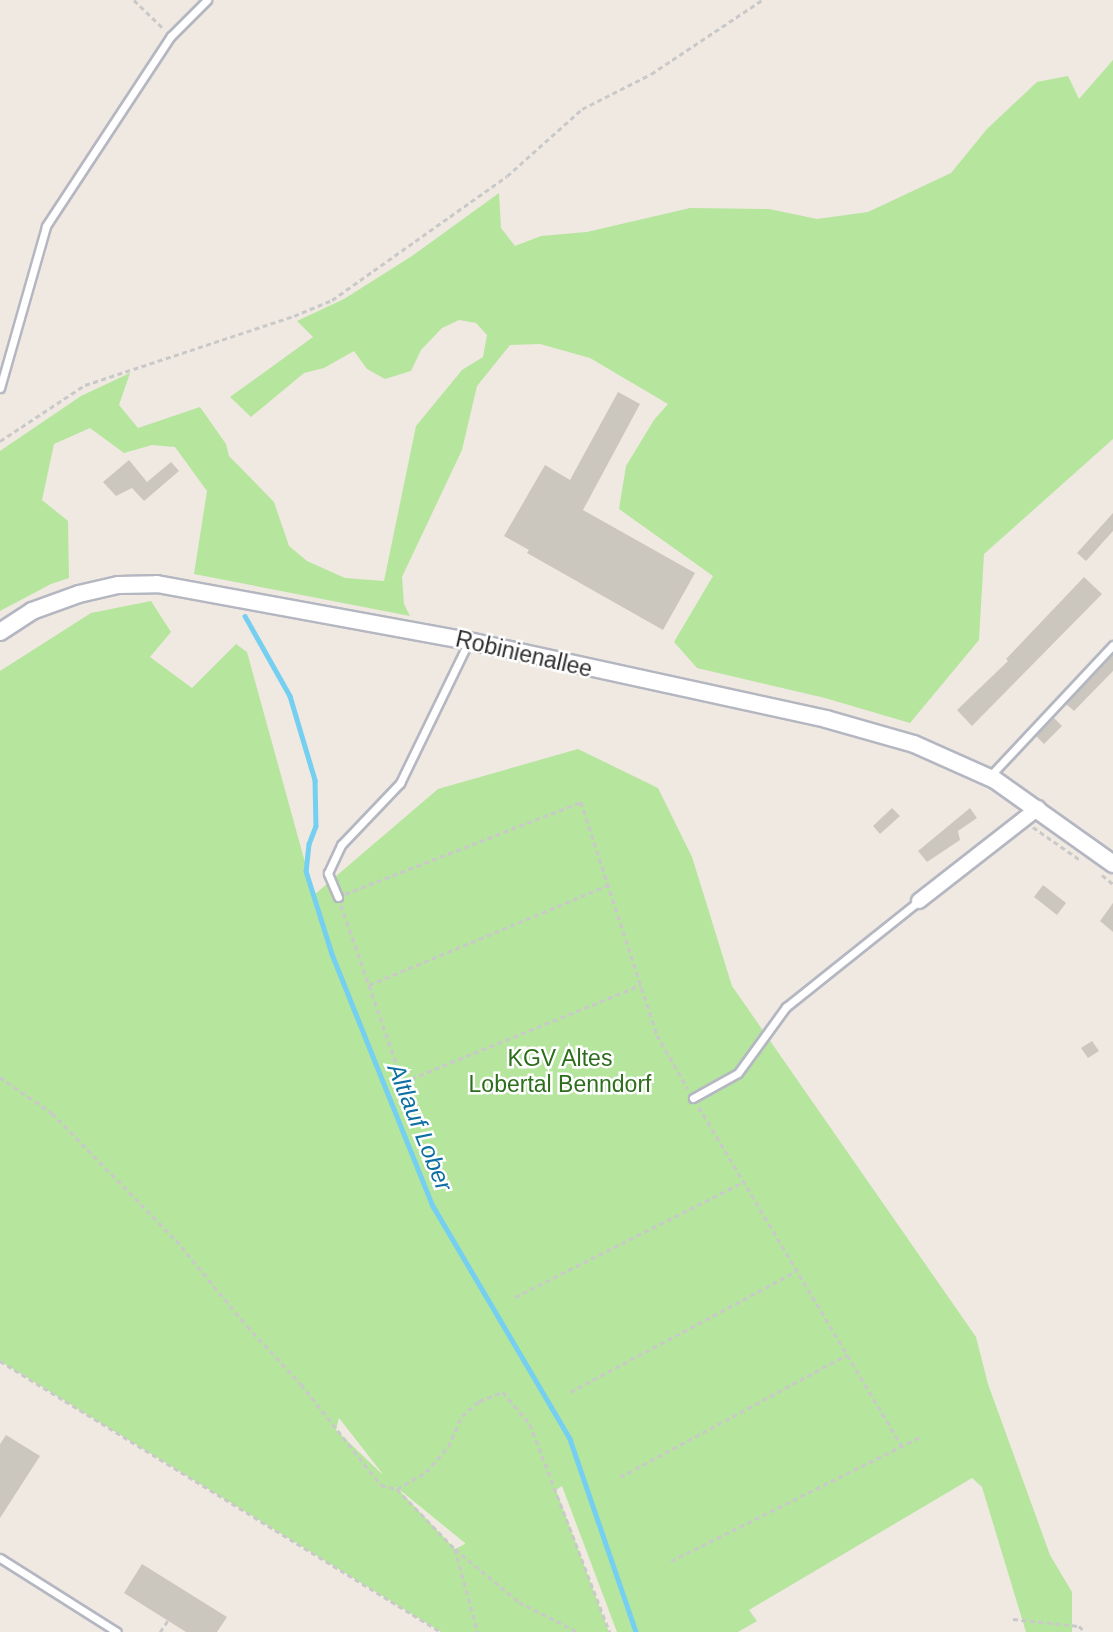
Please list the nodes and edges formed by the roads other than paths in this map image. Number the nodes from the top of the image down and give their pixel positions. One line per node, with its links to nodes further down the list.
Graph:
1 (207, 0): 2 (lane)
2 (0, 388)
3 (0, 632): 4 (street, Robinienallee)
4 (469, 641): 6 (street, Robinienallee); 9 (lane)
5 (1113, 645): 6 (lane)
6 (988, 778): 7 (street, Robinienallee)
7 (1038, 808): 8 (street, Robinienallee); 10 (street)
8 (1113, 864)
9 (338, 897)
10 (919, 901): 11 (lane)
11 (693, 1098)
12 (3, 1560): 13 (lane); 14 (lane)
13 (0, 1570)
14 (117, 1632)

